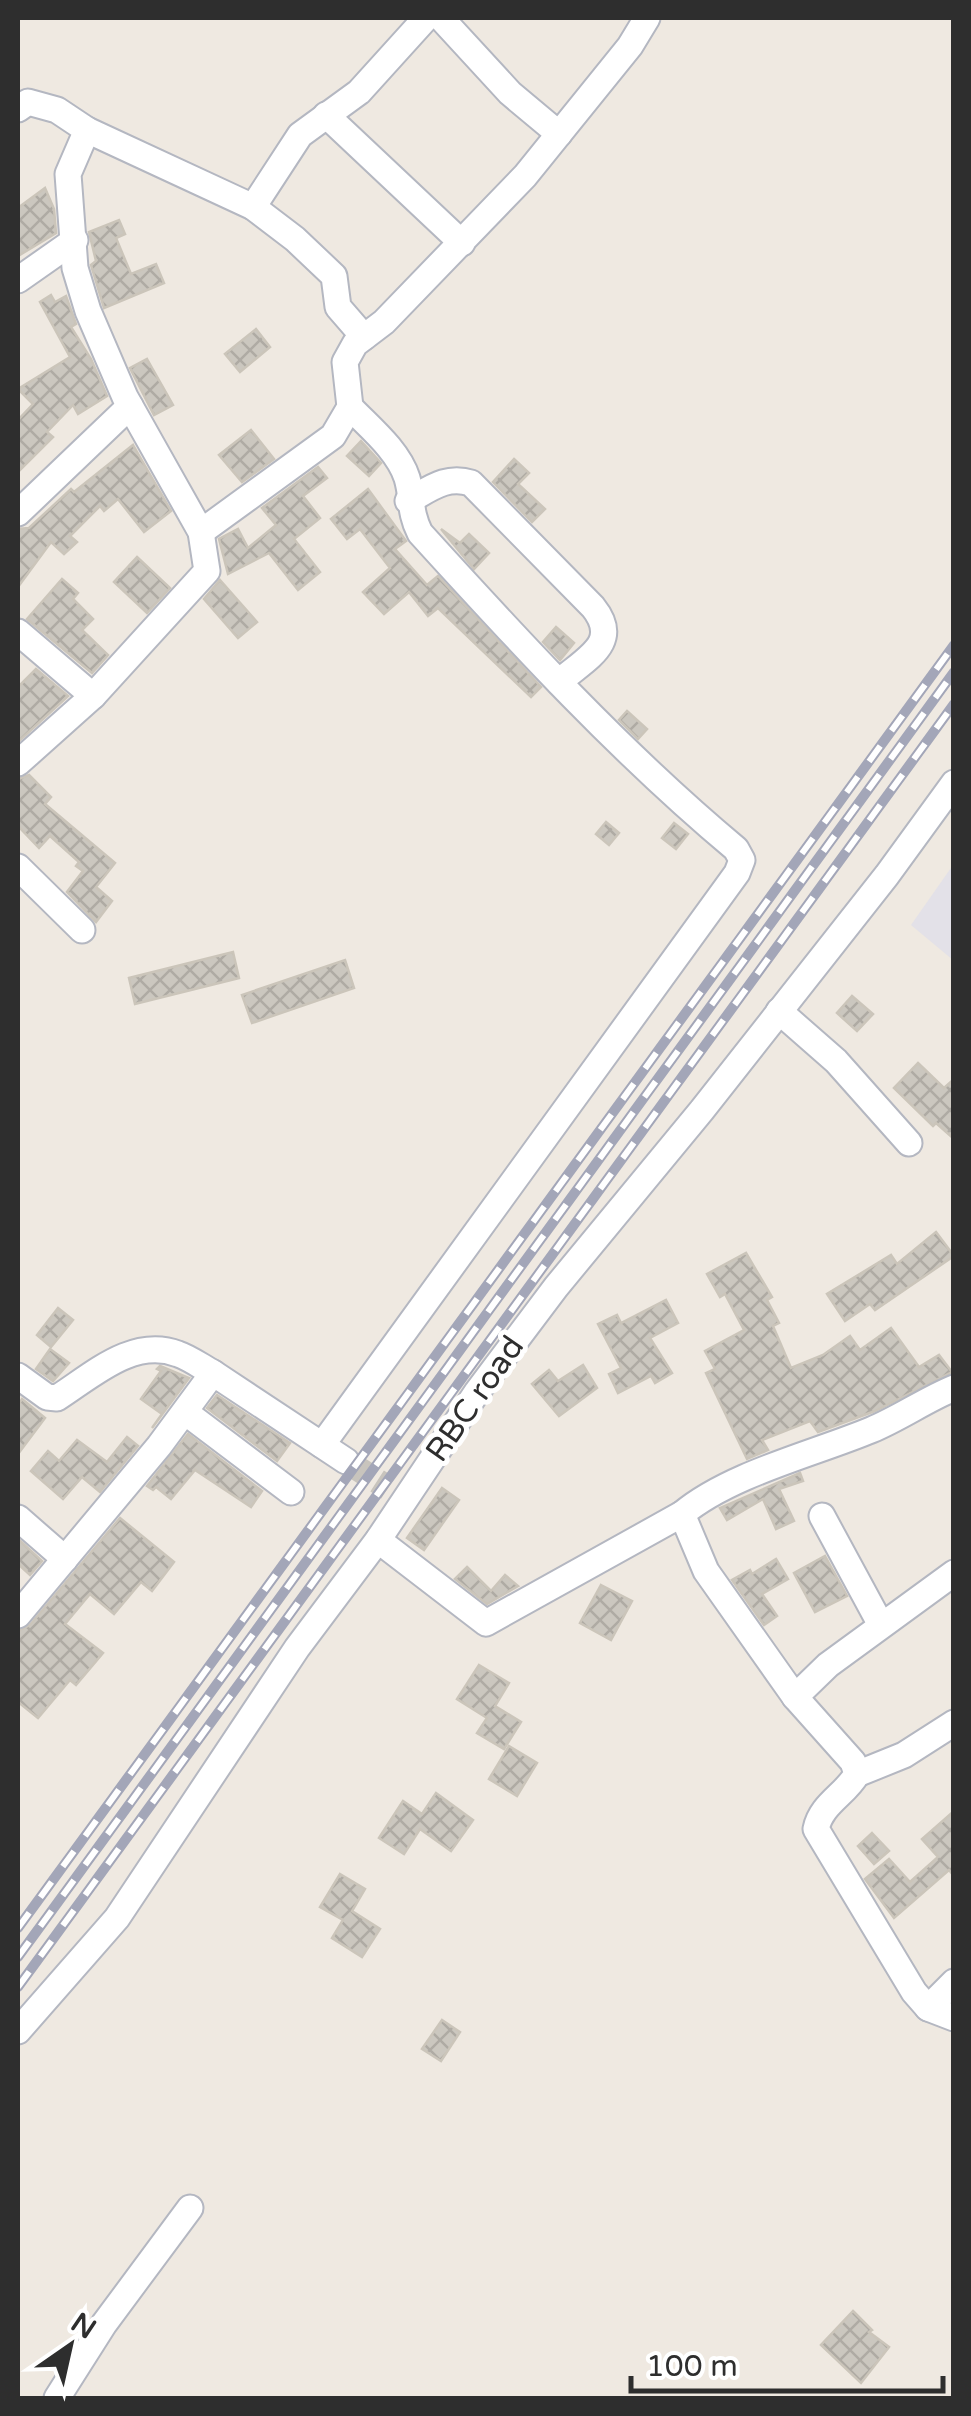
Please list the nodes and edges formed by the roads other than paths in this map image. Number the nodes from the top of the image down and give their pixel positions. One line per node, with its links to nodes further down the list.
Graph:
1 (426, 18): 5 (street)
2 (441, 18): 7 (street)
3 (636, 22): 7 (street)
4 (21, 100): 6 (street)
5 (326, 115): 8 (street); 10 (street)
6 (87, 130): 8 (street); 9 (street)
7 (559, 134): 10 (street)
8 (253, 207): 12 (street)
9 (76, 240): 11 (street); 13 (street)
10 (462, 244): 12 (street)
11 (18, 280)
12 (364, 337): 14 (street)
13 (130, 406): 16 (street); 17 (street)
14 (350, 407): 15 (street); 17 (street)
15 (408, 501): 19 (street); 19 (street)
16 (18, 513)
17 (201, 532): 20 (street)
18 (18, 632): 20 (street)
19 (559, 682): 31 (street)
20 (92, 696): 21 (street)
21 (18, 763)
22 (954, 782): 25 (street, RBC road)
23 (18, 867): 24 (street)
24 (82, 930)
25 (780, 1012): 26 (street); 37 (street, RBC road)
26 (909, 1144)
27 (213, 1374): 28 (street); 30 (street); 31 (street)
28 (18, 1376)
29 (954, 1388): 34 (street)
30 (184, 1412): 33 (street); 38 (street)
31 (322, 1445): 32 (street)
32 (346, 1461)
33 (291, 1492)
34 (682, 1514): 37 (street); 42 (street)
35 (822, 1516): 41 (street)
36 (18, 1518): 38 (street)
37 (378, 1540): 48 (street, RBC road)
38 (65, 1560): 40 (street)
39 (954, 1574): 41 (street)
40 (18, 1615)
41 (882, 1626): 42 (street)
42 (795, 1697): 44 (street)
43 (954, 1722): 44 (street)
44 (857, 1774): 46 (street)
45 (954, 1982): 46 (street)
46 (928, 2008): 47 (street)
47 (954, 2018)
48 (18, 2031)
49 (190, 2208): 50 (street)
50 (58, 2398)

